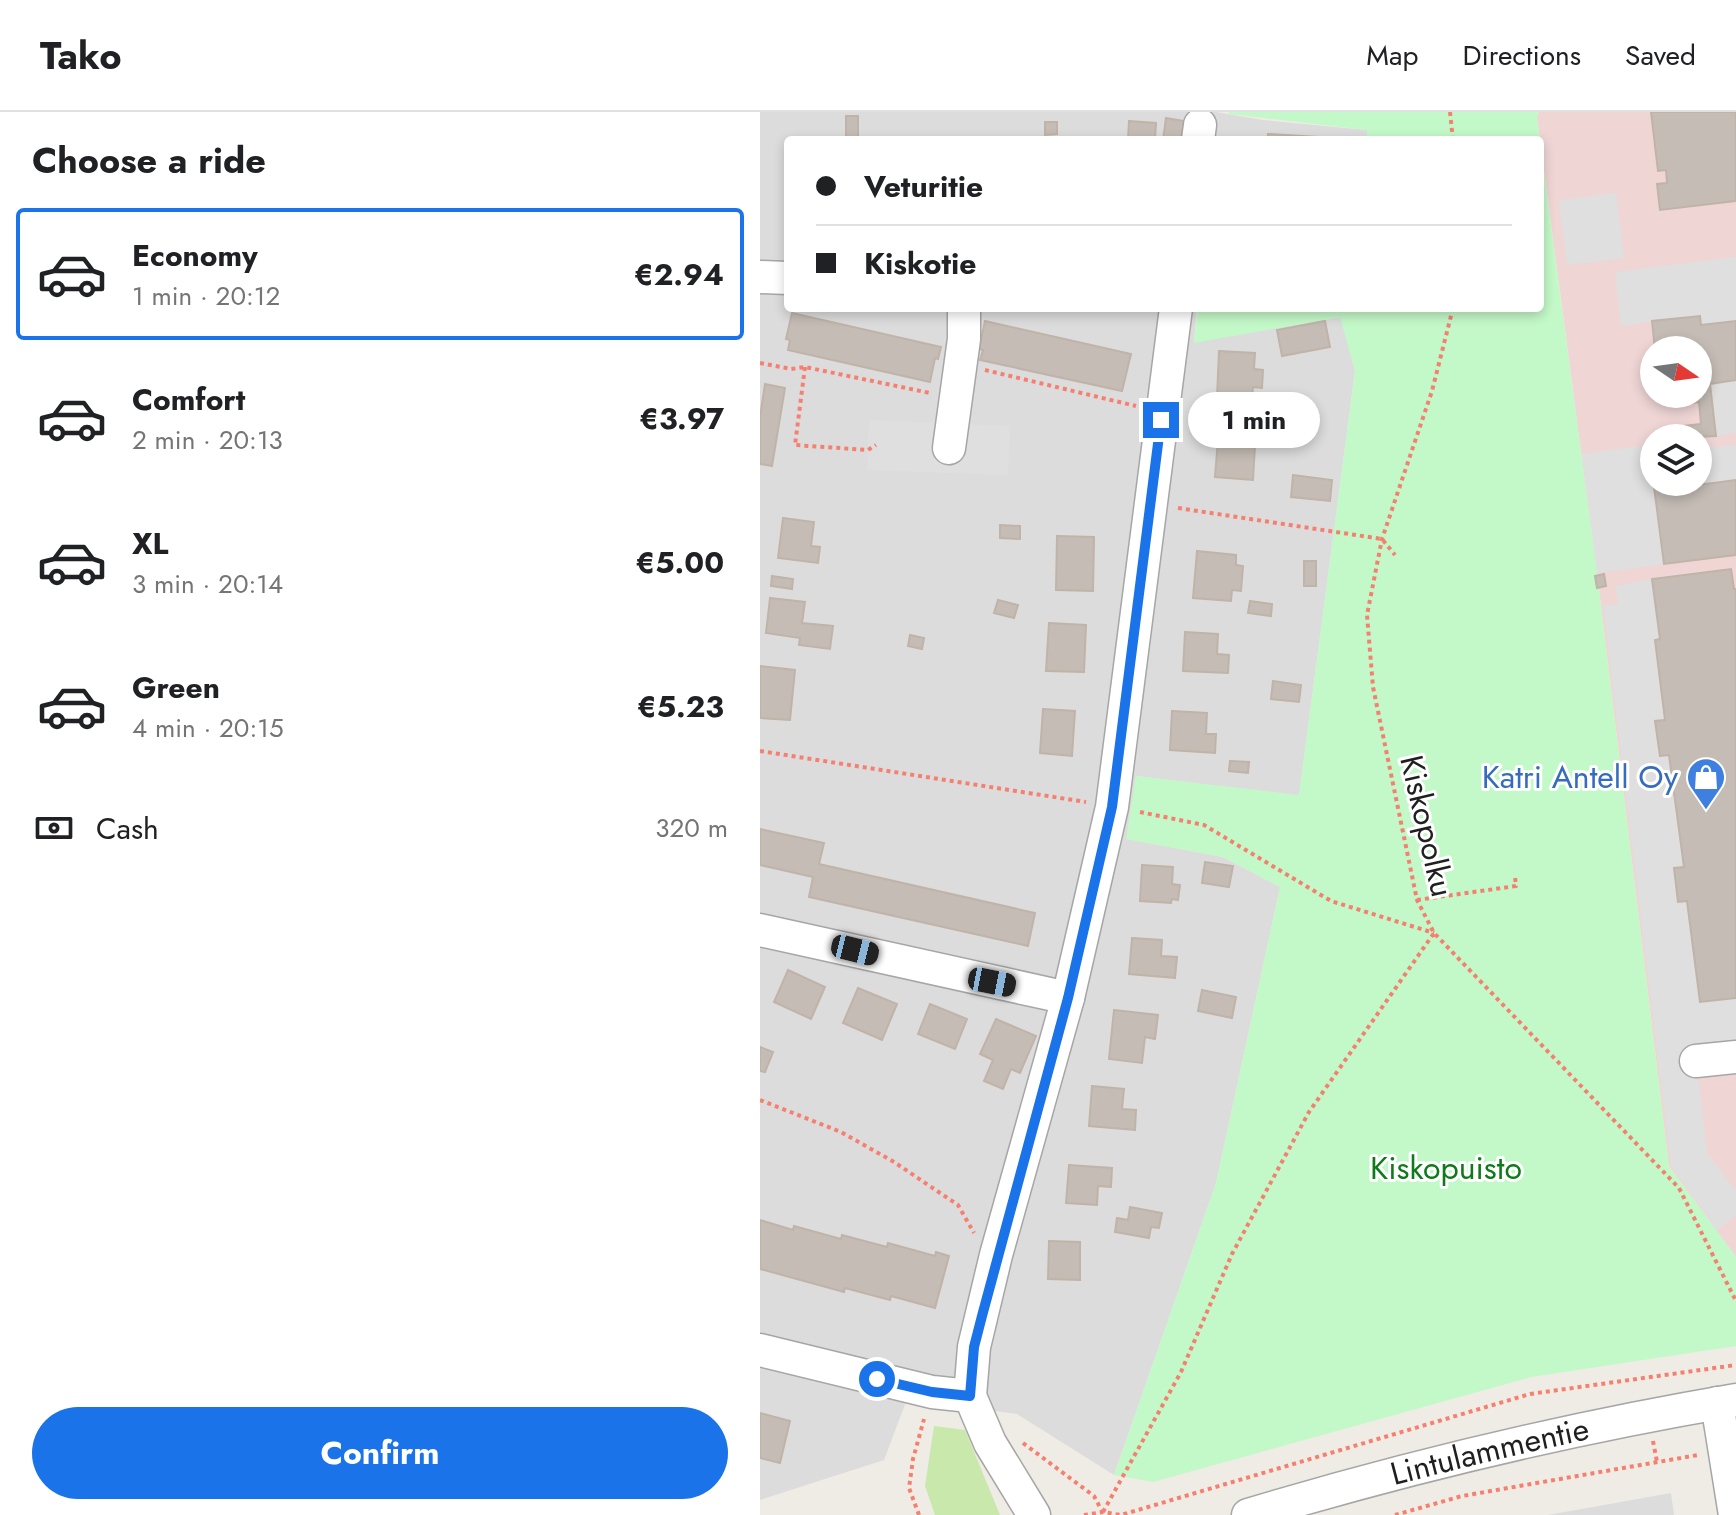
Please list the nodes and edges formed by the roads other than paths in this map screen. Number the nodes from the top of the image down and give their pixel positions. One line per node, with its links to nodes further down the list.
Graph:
1 (760, 278): 2 (street)
2 (784, 278)
3 (964, 312): 5 (street)
4 (1175, 312): 7 (street)
5 (949, 448)
6 (760, 930): 7 (street)
7 (1068, 998): 11 (street)
8 (1736, 1057): 9 (street)
9 (1696, 1061)
10 (760, 1350): 11 (street)
11 (970, 1396): 13 (street)
12 (1727, 1402): 16 (street, Lintulammentie); 17 (street)
13 (1001, 1439): 14 (street); 15 (street)
14 (1006, 1515)
15 (1034, 1515)
16 (1248, 1515)
17 (1735, 1515)

